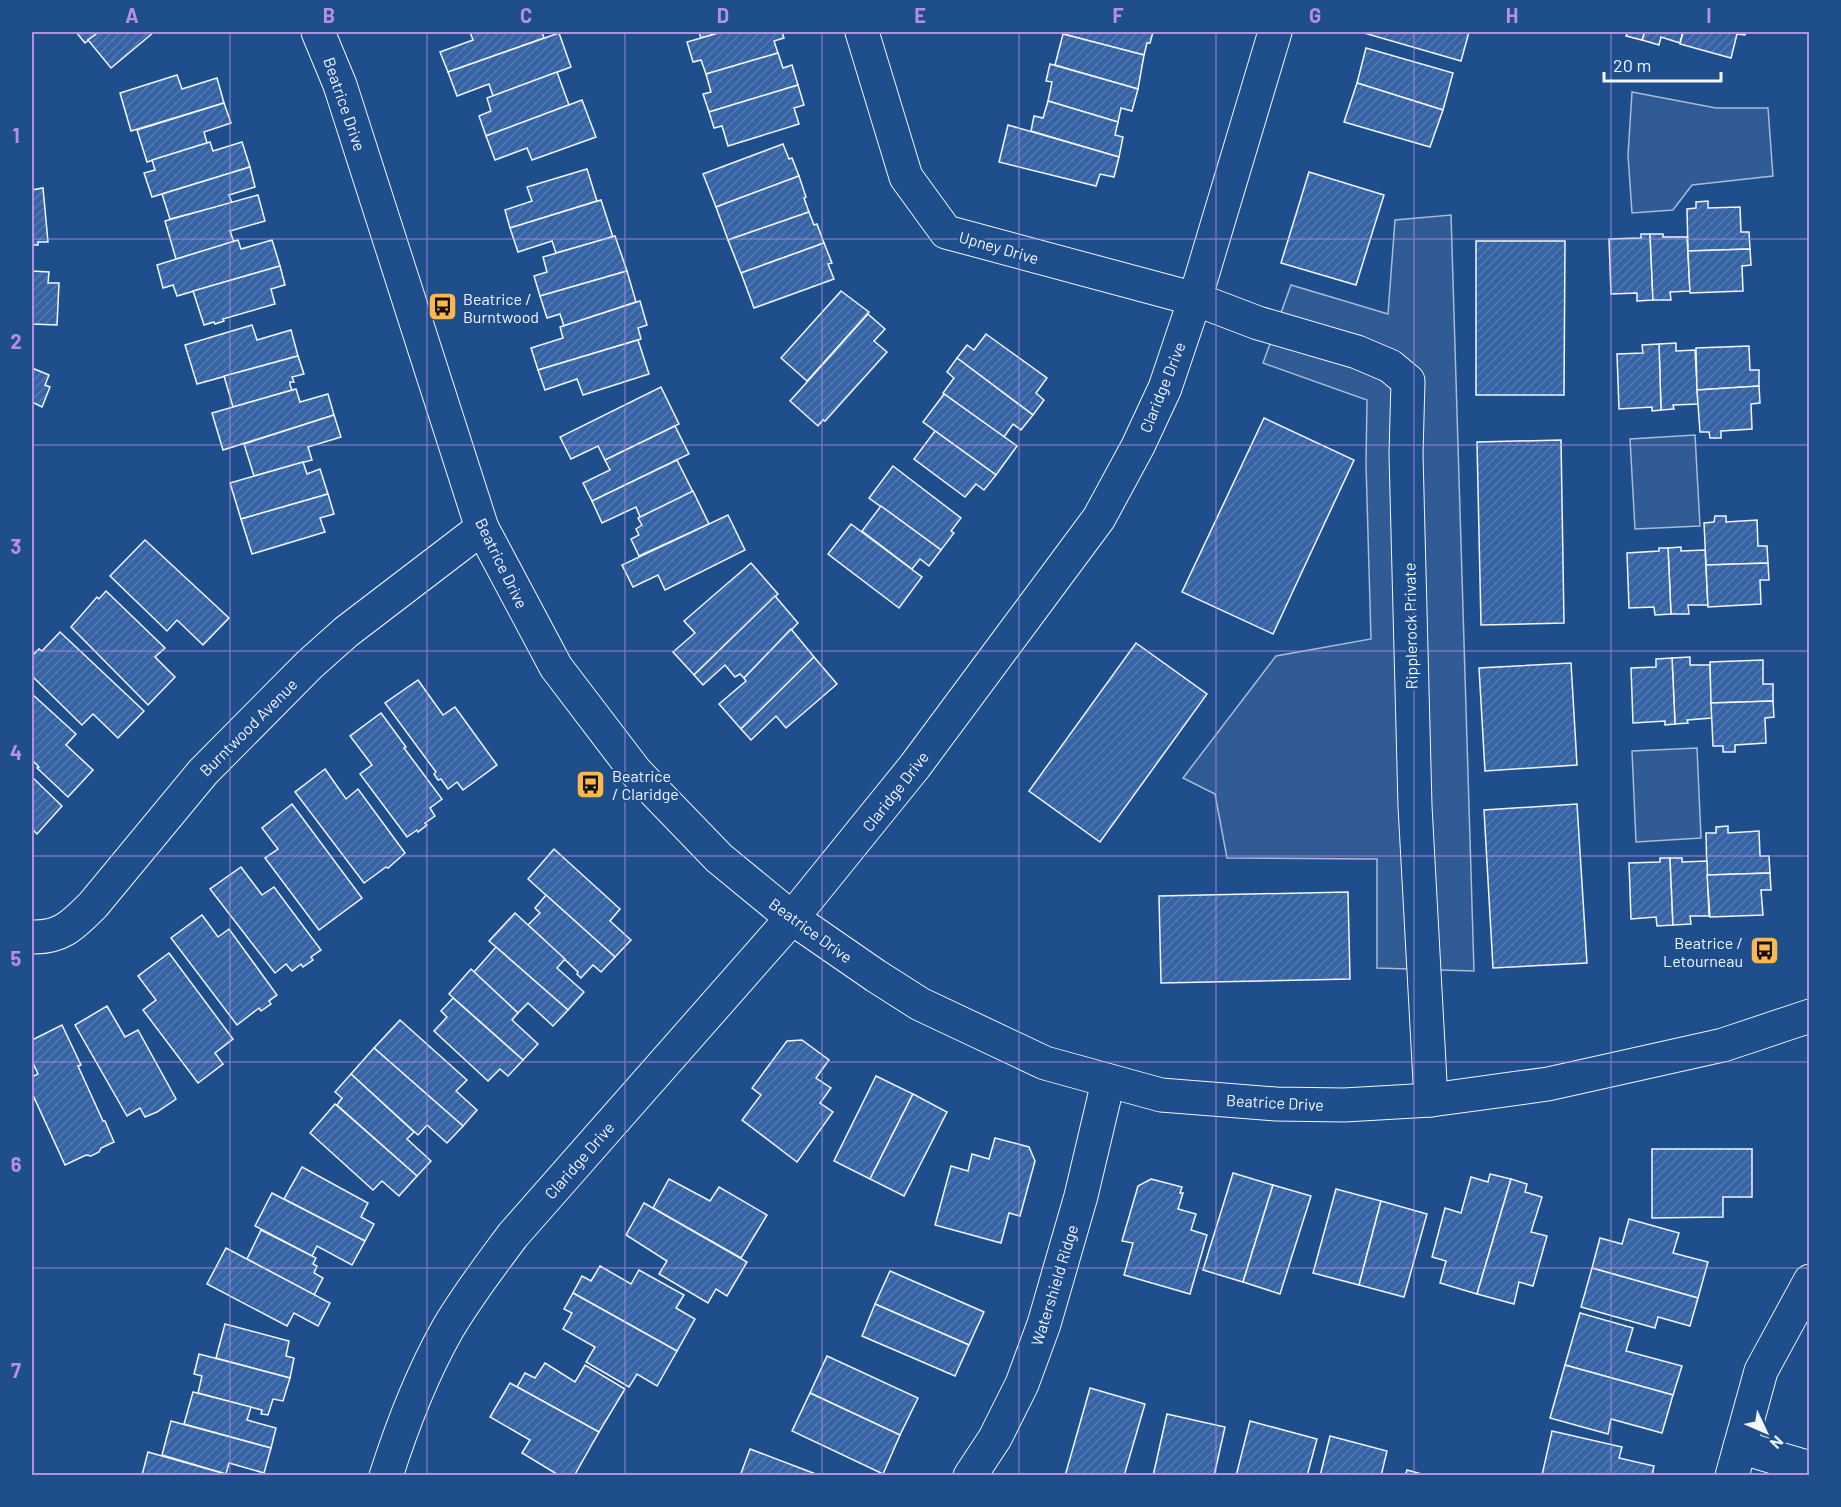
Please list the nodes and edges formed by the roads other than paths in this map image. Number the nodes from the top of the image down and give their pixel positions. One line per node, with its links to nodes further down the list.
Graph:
1 (318, 32): 5 (street, Beatrice Drive)
2 (862, 32): 4 (street, Upney Drive)
3 (1275, 32): 4 (street, Claridge Drive)
4 (1195, 299): 6 (street, Claridge Drive); 10 (street, Ripplerock Private)
5 (482, 528): 6 (street, Beatrice Drive); 7 (street, Burntwood Avenue)
6 (792, 918): 9 (street, Beatrice Drive); 14 (street, Claridge Drive)
7 (32, 937)
8 (1809, 1016): 10 (street, Beatrice Drive)
9 (1108, 1082): 10 (street, Beatrice Drive); 15 (street, Watershield Ridge)
10 (1431, 1100)
11 (1809, 1281): 12 (street)
12 (1736, 1461): 13 (street)
13 (1809, 1468)
14 (386, 1476)
15 (970, 1476)

